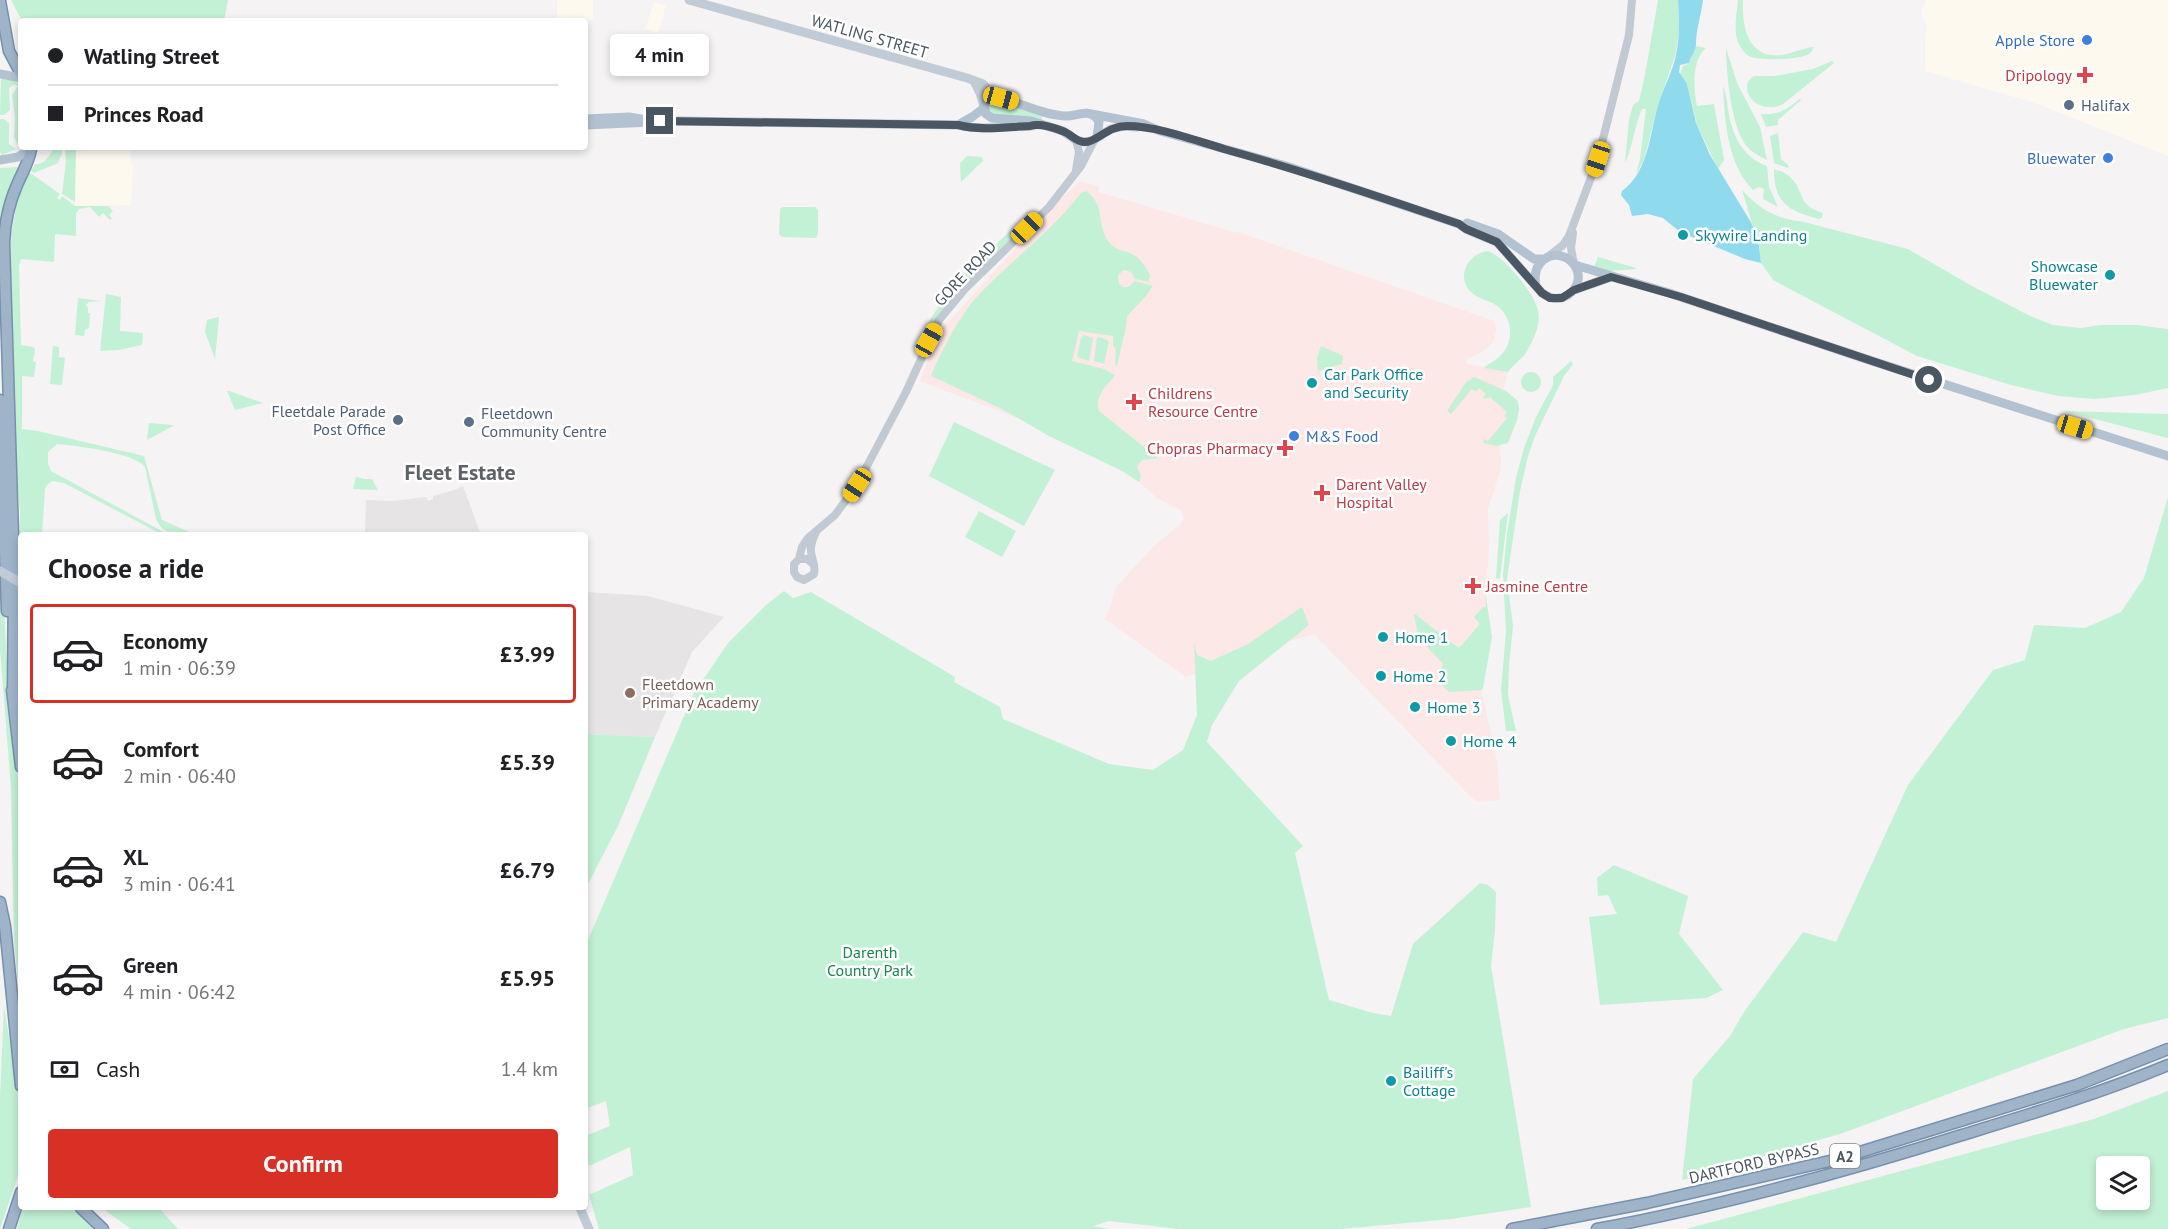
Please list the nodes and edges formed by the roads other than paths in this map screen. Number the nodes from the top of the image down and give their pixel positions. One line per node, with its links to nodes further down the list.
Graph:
1 (689, 0): 7 (main road, WATLING STREET)
2 (1632, 0): 24 (street)
3 (0, 1): 4 (highway)
4 (18, 70)
5 (1, 74): 6 (main road)
6 (18, 76)
7 (974, 81): 8 (main road, WATLING STREET); 9 (main road)
8 (994, 97): 9 (main road); 10 (main road)
9 (984, 107): 13 (main road); 15 (main road)
10 (1086, 113): 16 (main road); 17 (main road)
11 (588, 119): 12 (main road)
12 (648, 121): 14 (main road); 15 (main road)
13 (1036, 124): 15 (main road); 18 (main road)
14 (588, 125)
15 (958, 125)
16 (1157, 129): 17 (main road); 23 (main road)
17 (1096, 138): 18 (main road); 22 (street, GORE ROAD)
18 (1076, 140): 22 (street)
19 (29, 150): 21 (main road)
20 (32, 150): 37 (highway)
21 (0, 160)
22 (1076, 170): 32 (street, GORE ROAD)
23 (1459, 224): 25 (main road); 28 (main road)
24 (1573, 229): 25 (street); 26 (street)
25 (1547, 258): 26 (main road); 28 (main road)
26 (1574, 265): 27 (main road); 29 (main road)
27 (1611, 277): 29 (main road); 31 (main road)
28 (1536, 286): 29 (main road)
29 (1574, 290)
30 (0, 400): 37 (highway)
31 (2168, 456)
32 (817, 530): 33 (street, GORE ROAD); 34 (street)
33 (799, 559): 34 (street); 34 (street)
34 (813, 564)
35 (0, 571): 36 (main road, bridge)
36 (18, 581)
37 (13, 695): 38 (highway)
38 (18, 740)
39 (0, 902): 41 (highway)
40 (2168, 1049): 49 (highway, DARTFORD BYPASS / A2)
41 (18, 1056)
42 (2168, 1065): 50 (highway, DARTFORD BYPASS / A2)
43 (18, 1201): 46 (highway)
44 (83, 1210): 47 (highway)
45 (581, 1210): 48 (main road)
46 (9, 1229)
47 (103, 1229)
48 (589, 1229)
49 (1512, 1229)
50 (1597, 1229)

